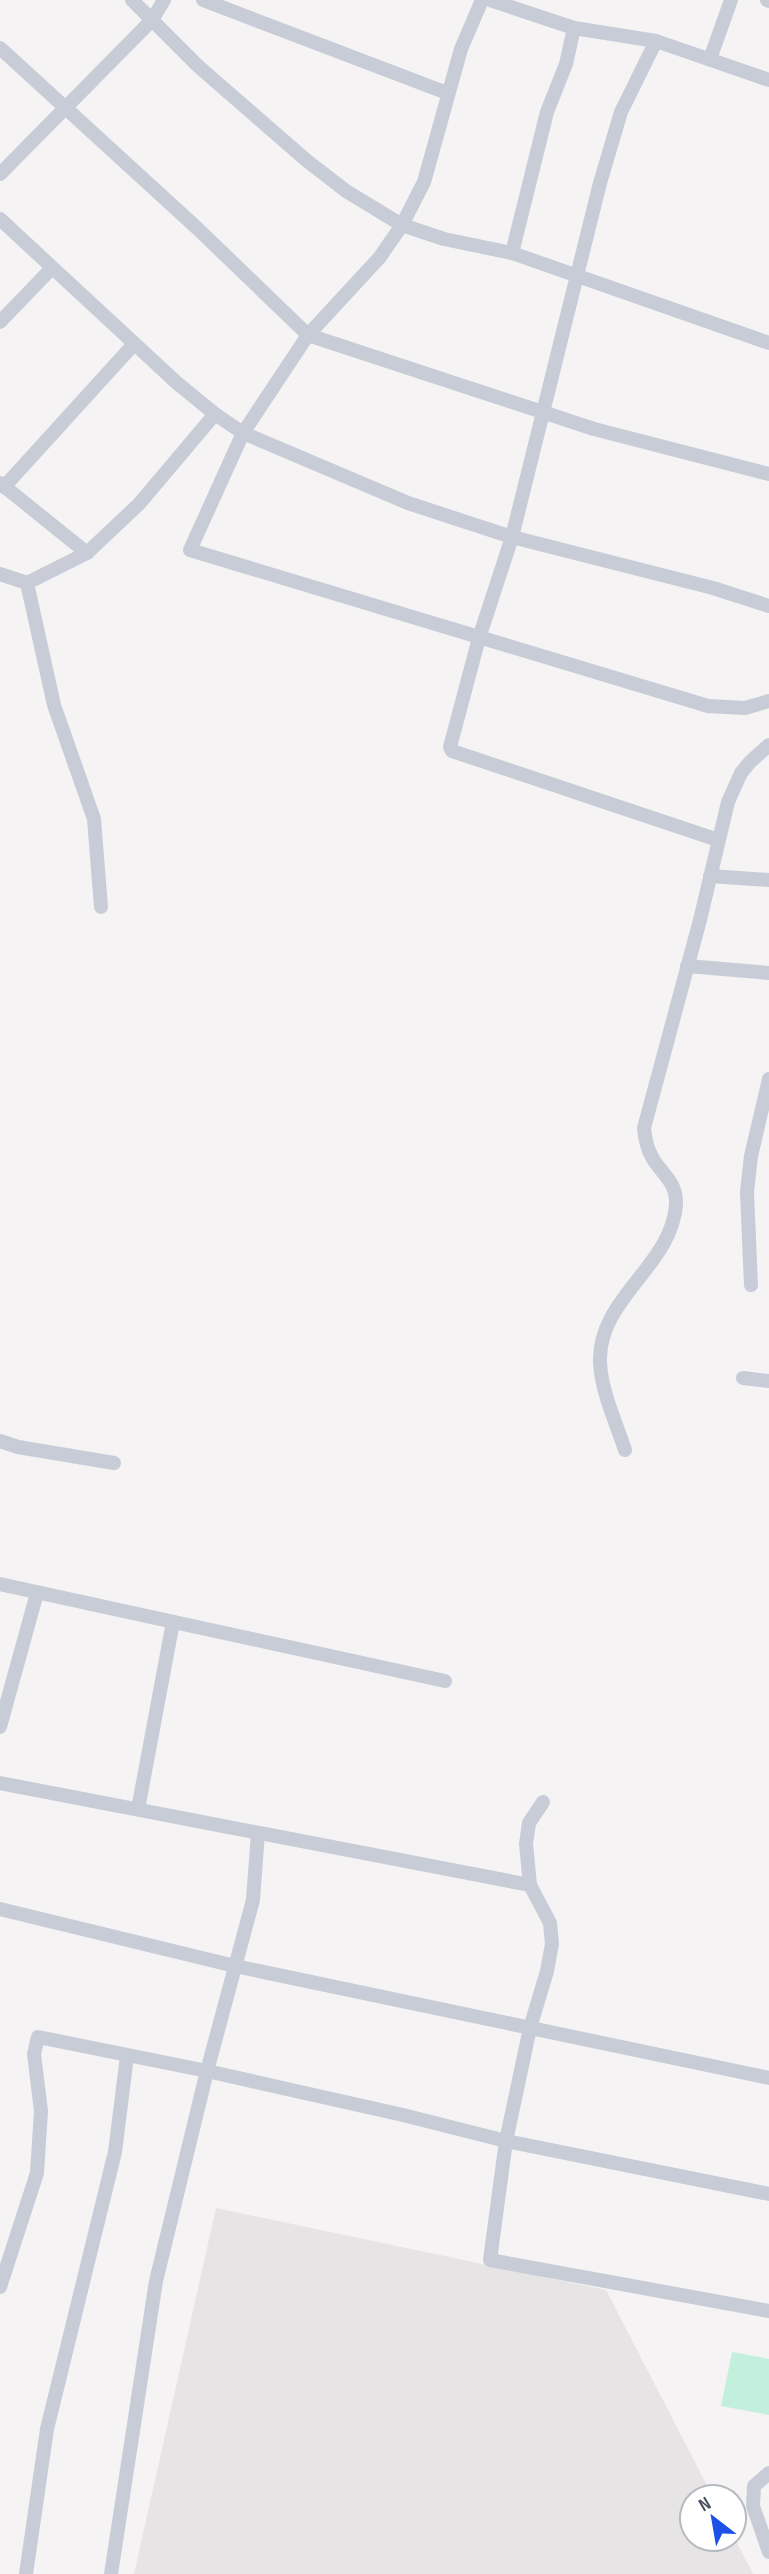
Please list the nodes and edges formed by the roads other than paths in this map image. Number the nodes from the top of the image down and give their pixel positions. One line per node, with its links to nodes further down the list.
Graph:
1 (132, 0): 7 (street)
2 (164, 0): 7 (street)
3 (203, 0): 13 (street)
4 (482, 0): 13 (street)
5 (490, 0): 8 (street)
6 (731, 0): 11 (street)
7 (152, 20): 14 (street); 17 (street)
8 (574, 28): 9 (street); 18 (street)
9 (656, 41): 11 (street); 20 (street)
10 (0, 48): 14 (street)
11 (710, 59): 12 (street)
12 (769, 80)
13 (447, 93): 17 (street)
14 (66, 109): 15 (street); 22 (street)
15 (0, 174)
16 (0, 219): 19 (street)
17 (402, 225): 18 (street); 22 (street)
18 (512, 253): 20 (street)
19 (51, 269): 21 (street); 24 (street)
20 (577, 275): 23 (street); 25 (street)
21 (0, 322)
22 (308, 335): 25 (street); 27 (street)
23 (769, 343)
24 (134, 344): 26 (street); 29 (street)
25 (544, 412): 28 (street); 30 (street)
26 (215, 414): 27 (street); 31 (street)
27 (243, 433): 30 (street); 35 (street)
28 (769, 474)
29 (2, 485): 31 (street)
30 (512, 537): 34 (street); 35 (street)
31 (87, 553): 33 (street)
32 (0, 574): 33 (street)
33 (27, 583): 41 (street)
34 (769, 606)
35 (479, 638): 36 (street); 38 (street)
36 (769, 701)
37 (769, 745): 38 (street)
38 (718, 840): 39 (street)
39 (710, 876): 40 (street); 42 (street)
40 (769, 880)
41 (101, 906)
42 (687, 966): 43 (street); 49 (street)
43 (769, 974)
44 (769, 1079): 45 (street)
45 (751, 1285)
46 (743, 1378): 47 (street)
47 (769, 1381)
48 (0, 1441): 50 (street)
49 (625, 1450)
50 (114, 1463)
51 (0, 1584): 52 (street)
52 (37, 1593): 53 (street); 55 (street)
53 (173, 1622): 54 (street); 58 (street)
54 (445, 1681)
55 (0, 1727)
56 (0, 1783): 58 (street)
57 (543, 1802): 60 (street)
58 (138, 1809): 59 (street)
59 (258, 1833): 60 (street); 62 (street)
60 (530, 1885): 63 (street)
61 (0, 1909): 62 (street)
62 (235, 1966): 63 (street); 65 (street)
63 (530, 2028): 66 (street); 67 (street)
64 (127, 2056): 65 (street); 69 (street); 73 (street)
65 (207, 2071): 67 (street); 74 (street)
66 (769, 2078)
67 (506, 2141): 68 (street); 70 (street)
68 (769, 2194)
69 (0, 2287)
70 (769, 2311)
71 (769, 2473): 72 (street)
72 (769, 2552)
73 (26, 2574)
74 (111, 2574)

